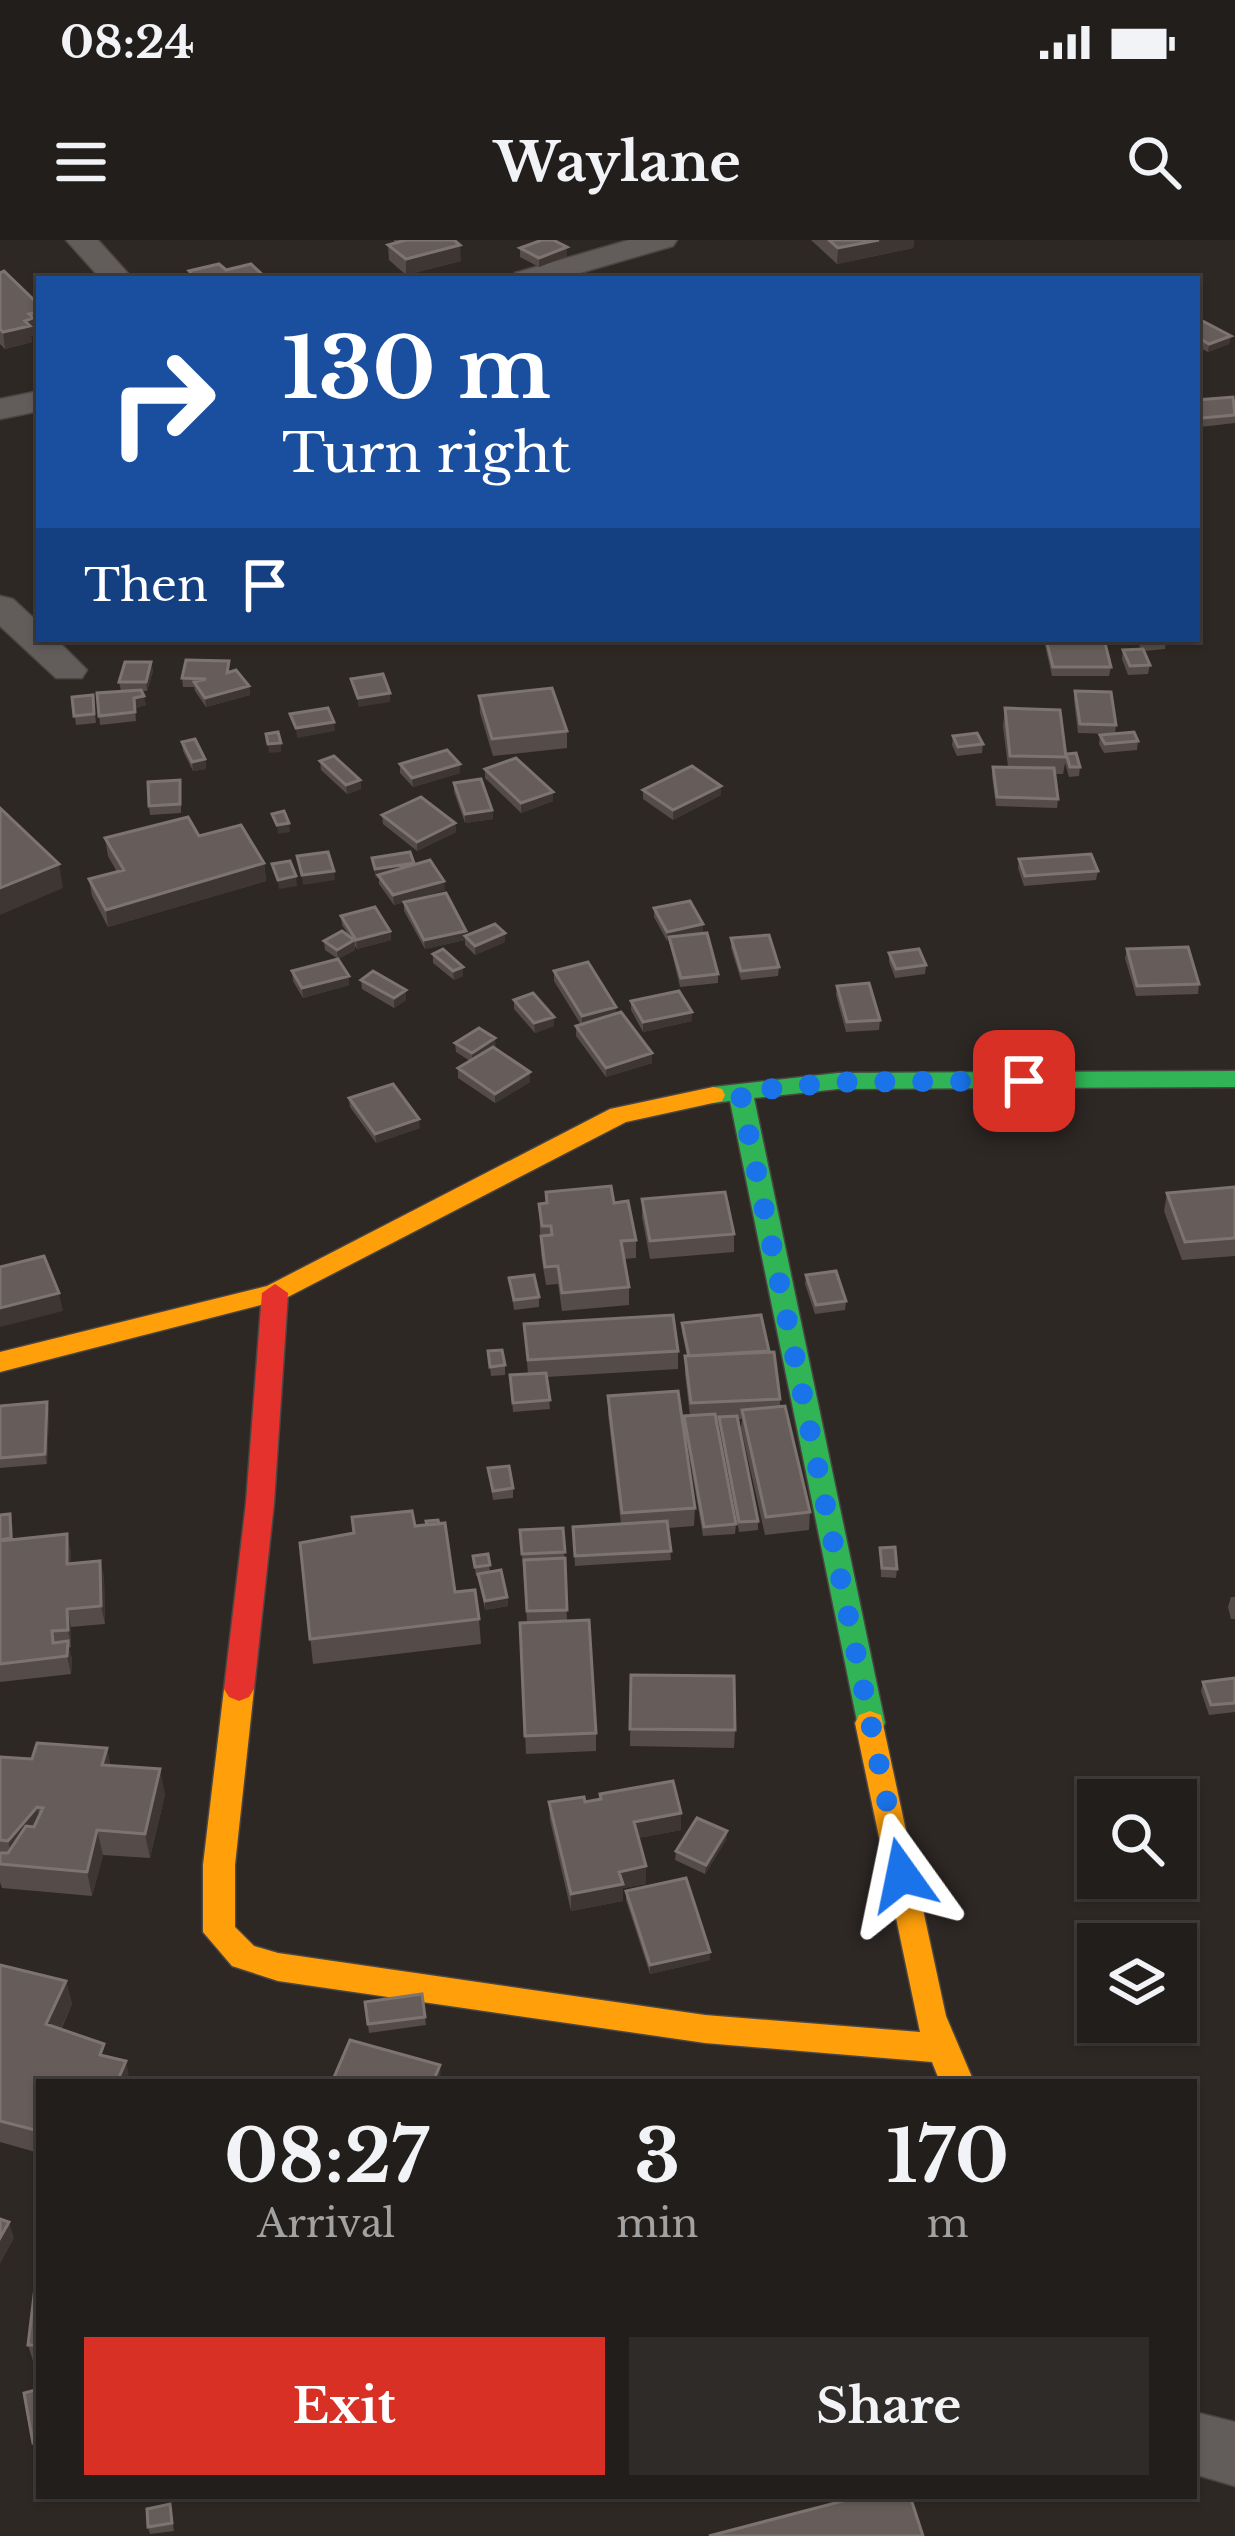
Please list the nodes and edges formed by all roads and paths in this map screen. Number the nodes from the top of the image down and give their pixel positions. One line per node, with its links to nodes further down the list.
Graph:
1 (81, 240): 3 (street)
2 (662, 240): 4 (street)
3 (115, 276)
4 (536, 276)
5 (36, 402): 6 (street)
6 (0, 409)
7 (0, 607): 8 (street)
8 (36, 640)
9 (38, 642): 10 (street)
10 (69, 670)
11 (1235, 1079): 12 (street)
12 (740, 1092): 13 (street); 15 (street)
13 (275, 1293): 14 (street); 15 (street)
14 (0, 1362)
15 (942, 2048): 16 (street)
16 (956, 2079)
17 (1197, 2444): 18 (street)
18 (1235, 2454)

